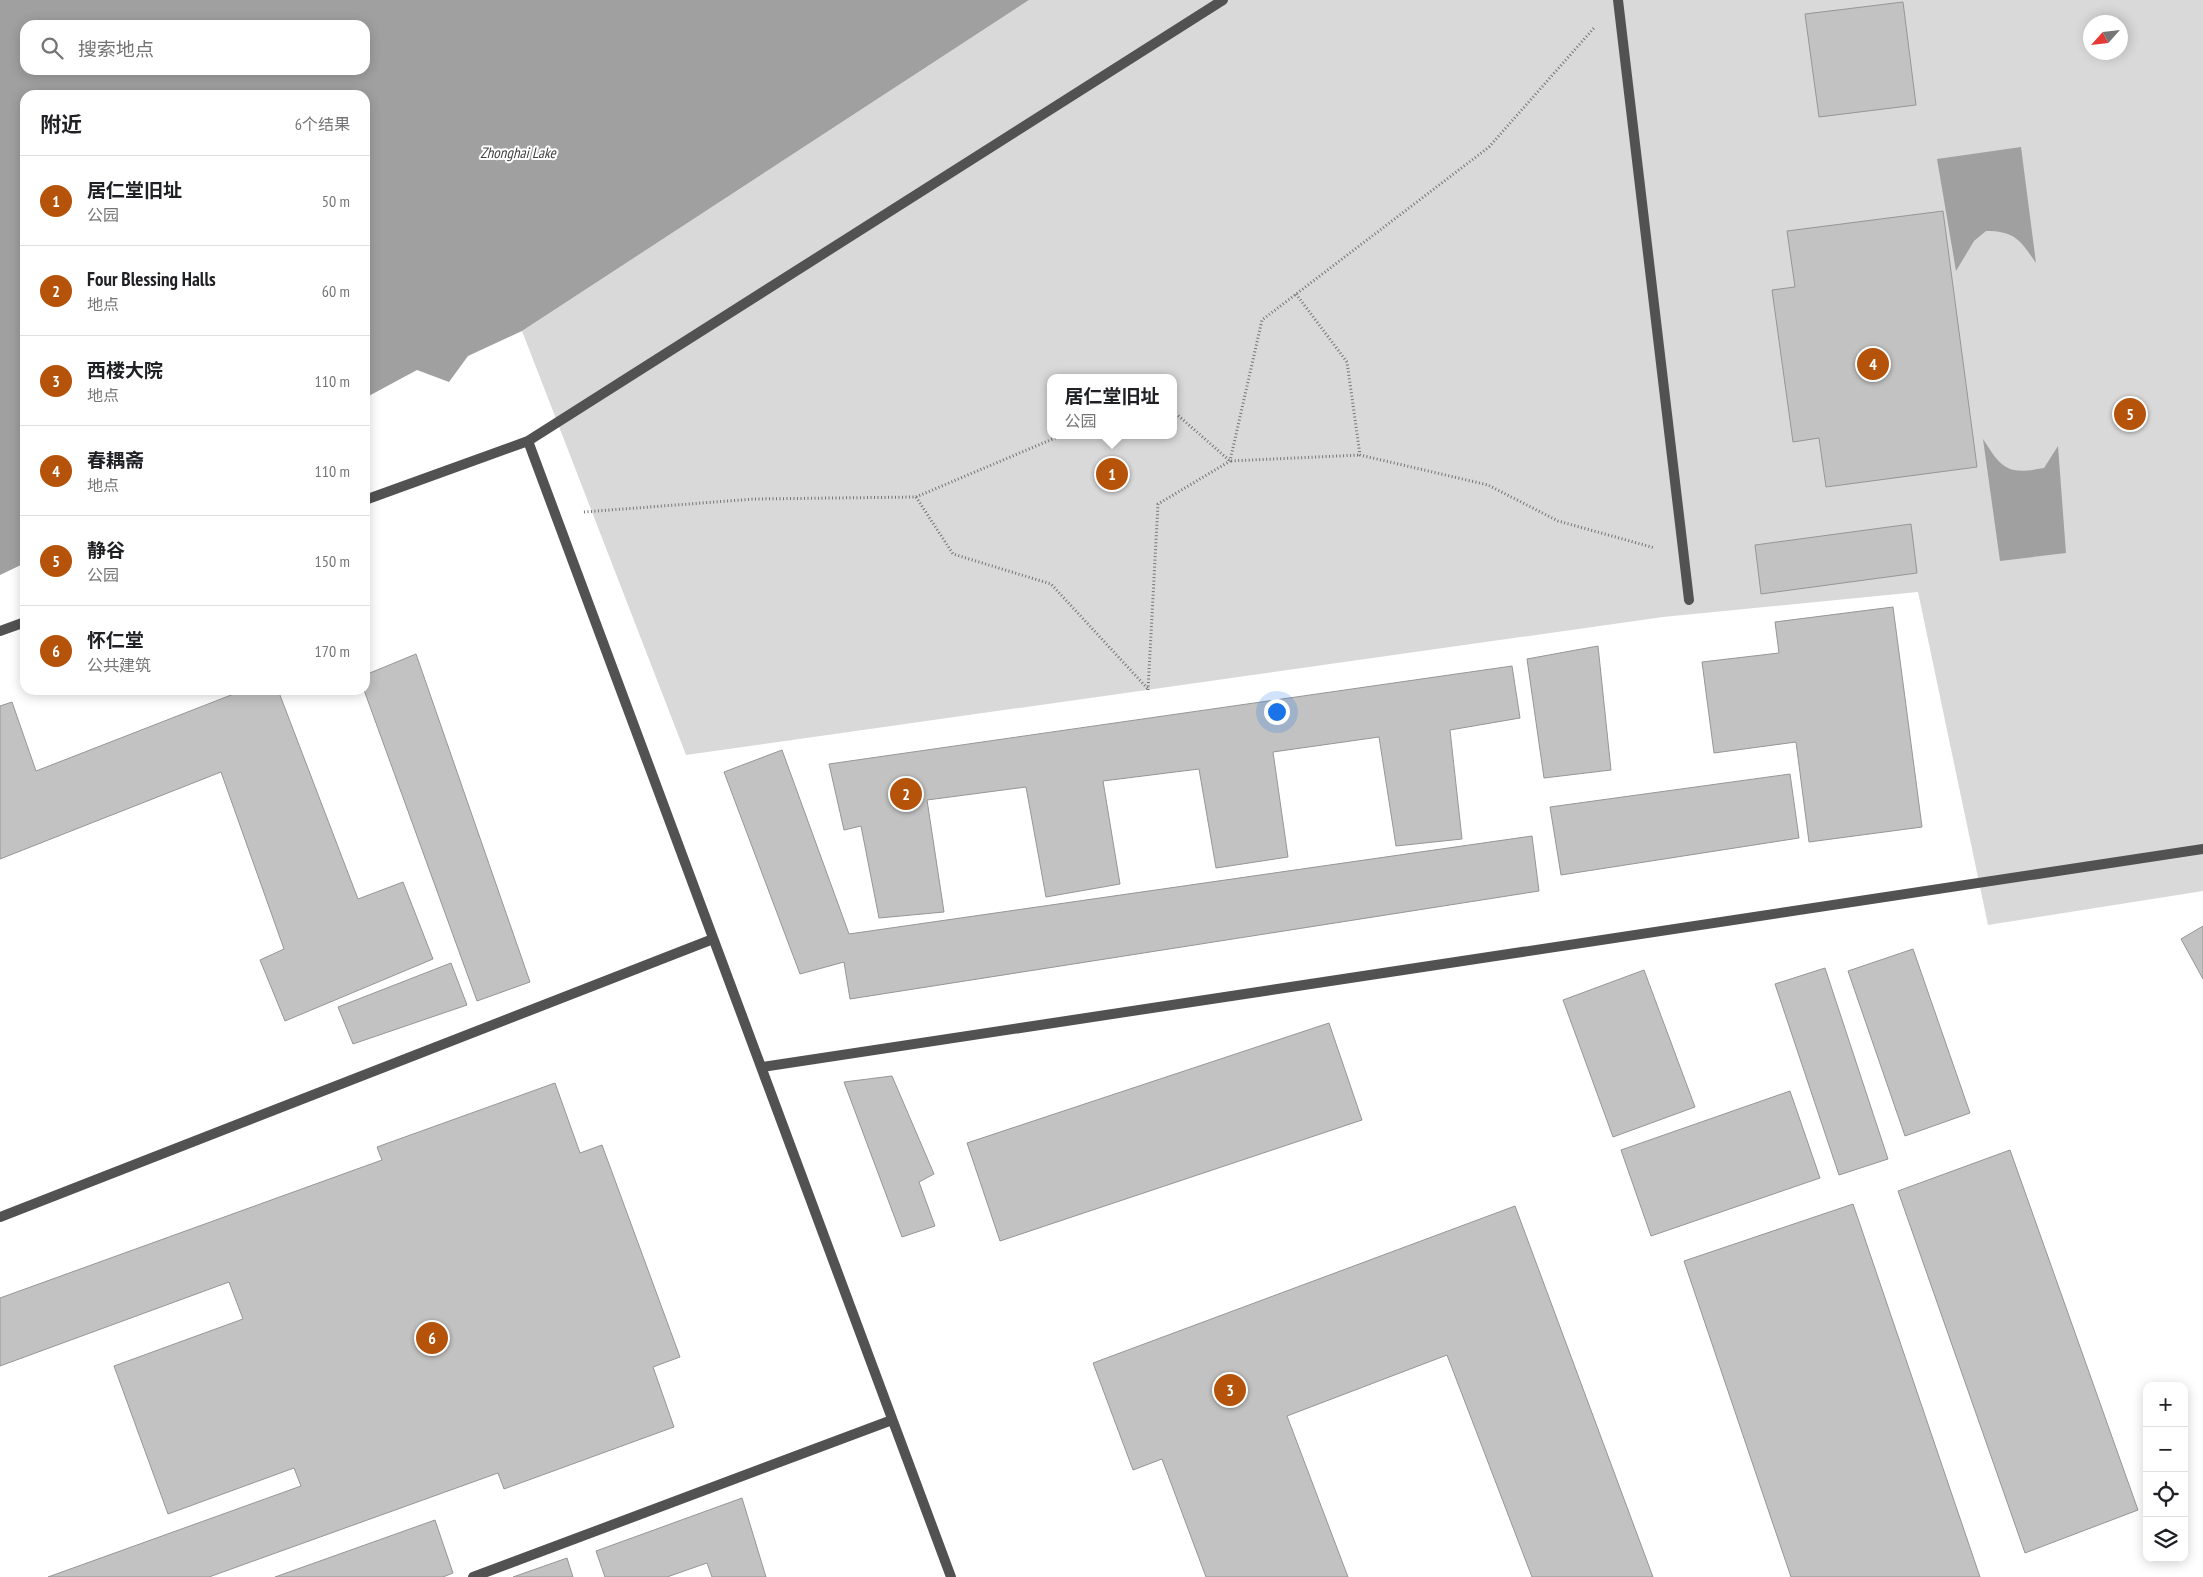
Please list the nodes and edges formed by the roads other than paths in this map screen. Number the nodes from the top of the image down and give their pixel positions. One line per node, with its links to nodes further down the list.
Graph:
1 (1224, 0): 3 (lane)
2 (1618, 0): 5 (lane)
3 (528, 442): 4 (lane); 9 (lane)
4 (370, 498)
5 (1690, 600)
6 (20, 624): 7 (lane)
7 (0, 630)
8 (2203, 849): 10 (lane)
9 (713, 939): 10 (lane); 11 (lane)
10 (762, 1067): 12 (lane)
11 (0, 1217)
12 (892, 1420): 13 (lane); 14 (lane)
13 (473, 1577)
14 (951, 1577)

